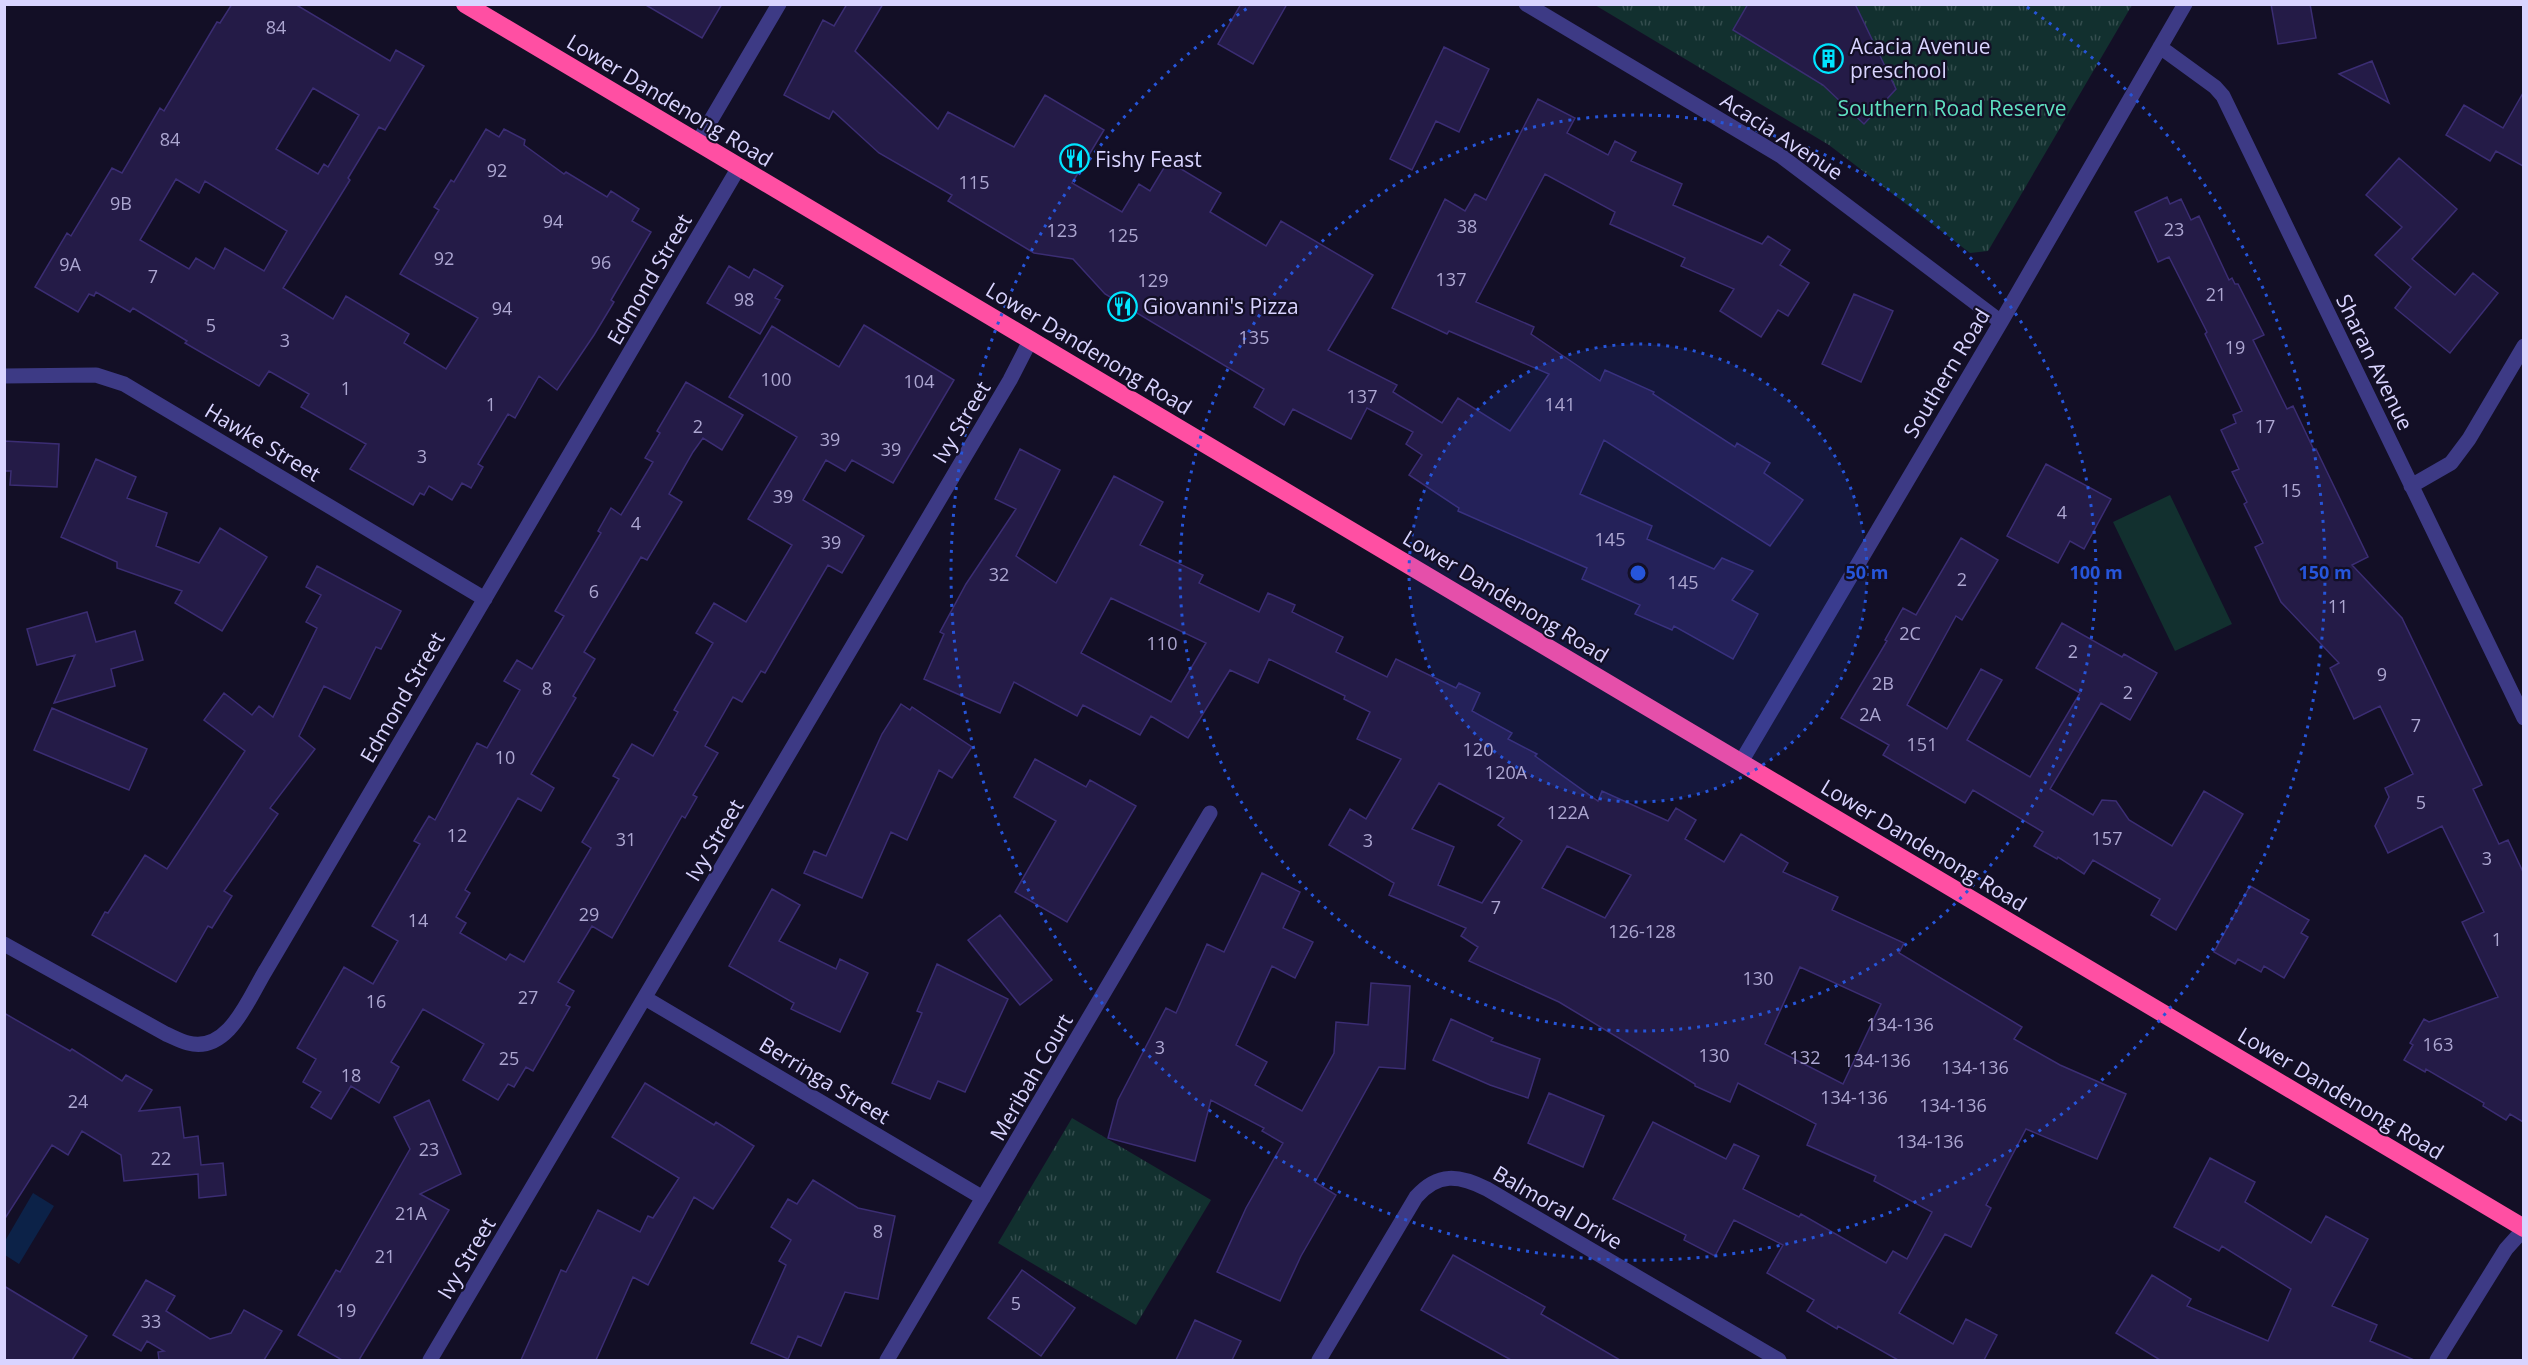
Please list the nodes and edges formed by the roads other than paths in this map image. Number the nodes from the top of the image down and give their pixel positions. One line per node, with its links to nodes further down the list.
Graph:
1 (465, 4): 6 (highway, Lower Dandenong Road)
2 (779, 4): 6 (street)
3 (1526, 4): 8 (street, Acacia Avenue)
4 (2185, 4): 5 (street, Southern Road)
5 (2160, 47): 8 (street, Southern Road); 12 (street, Sharan Avenue)
6 (698, 142): 7 (highway, Lower Dandenong Road)
7 (740, 167): 9 (highway, Lower Dandenong Road); 13 (street, Edmond Street)
8 (2001, 322): 15 (street, Southern Road)
9 (1031, 339): 15 (highway, Lower Dandenong Road); 18 (street, Ivy Street)
10 (2523, 346): 12 (street)
11 (4, 376): 13 (street, Hawke Street)
12 (2411, 486): 14 (street, Sharan Avenue)
13 (484, 599): 17 (street, Edmond Street)
14 (2523, 718)
15 (1741, 762): 20 (highway, Lower Dandenong Road)
16 (1210, 813): 19 (street, Meribah Court)
17 (4, 944)
18 (645, 998): 19 (street, Berringa Street); 21 (street, Ivy Street)
19 (983, 1198): 22 (street, Meribah Court)
20 (2523, 1228): 25 (street)
21 (430, 1360)
22 (887, 1360)
23 (1319, 1360): 24 (street, Balmoral Drive)
24 (1779, 1360)
25 (2437, 1360)

